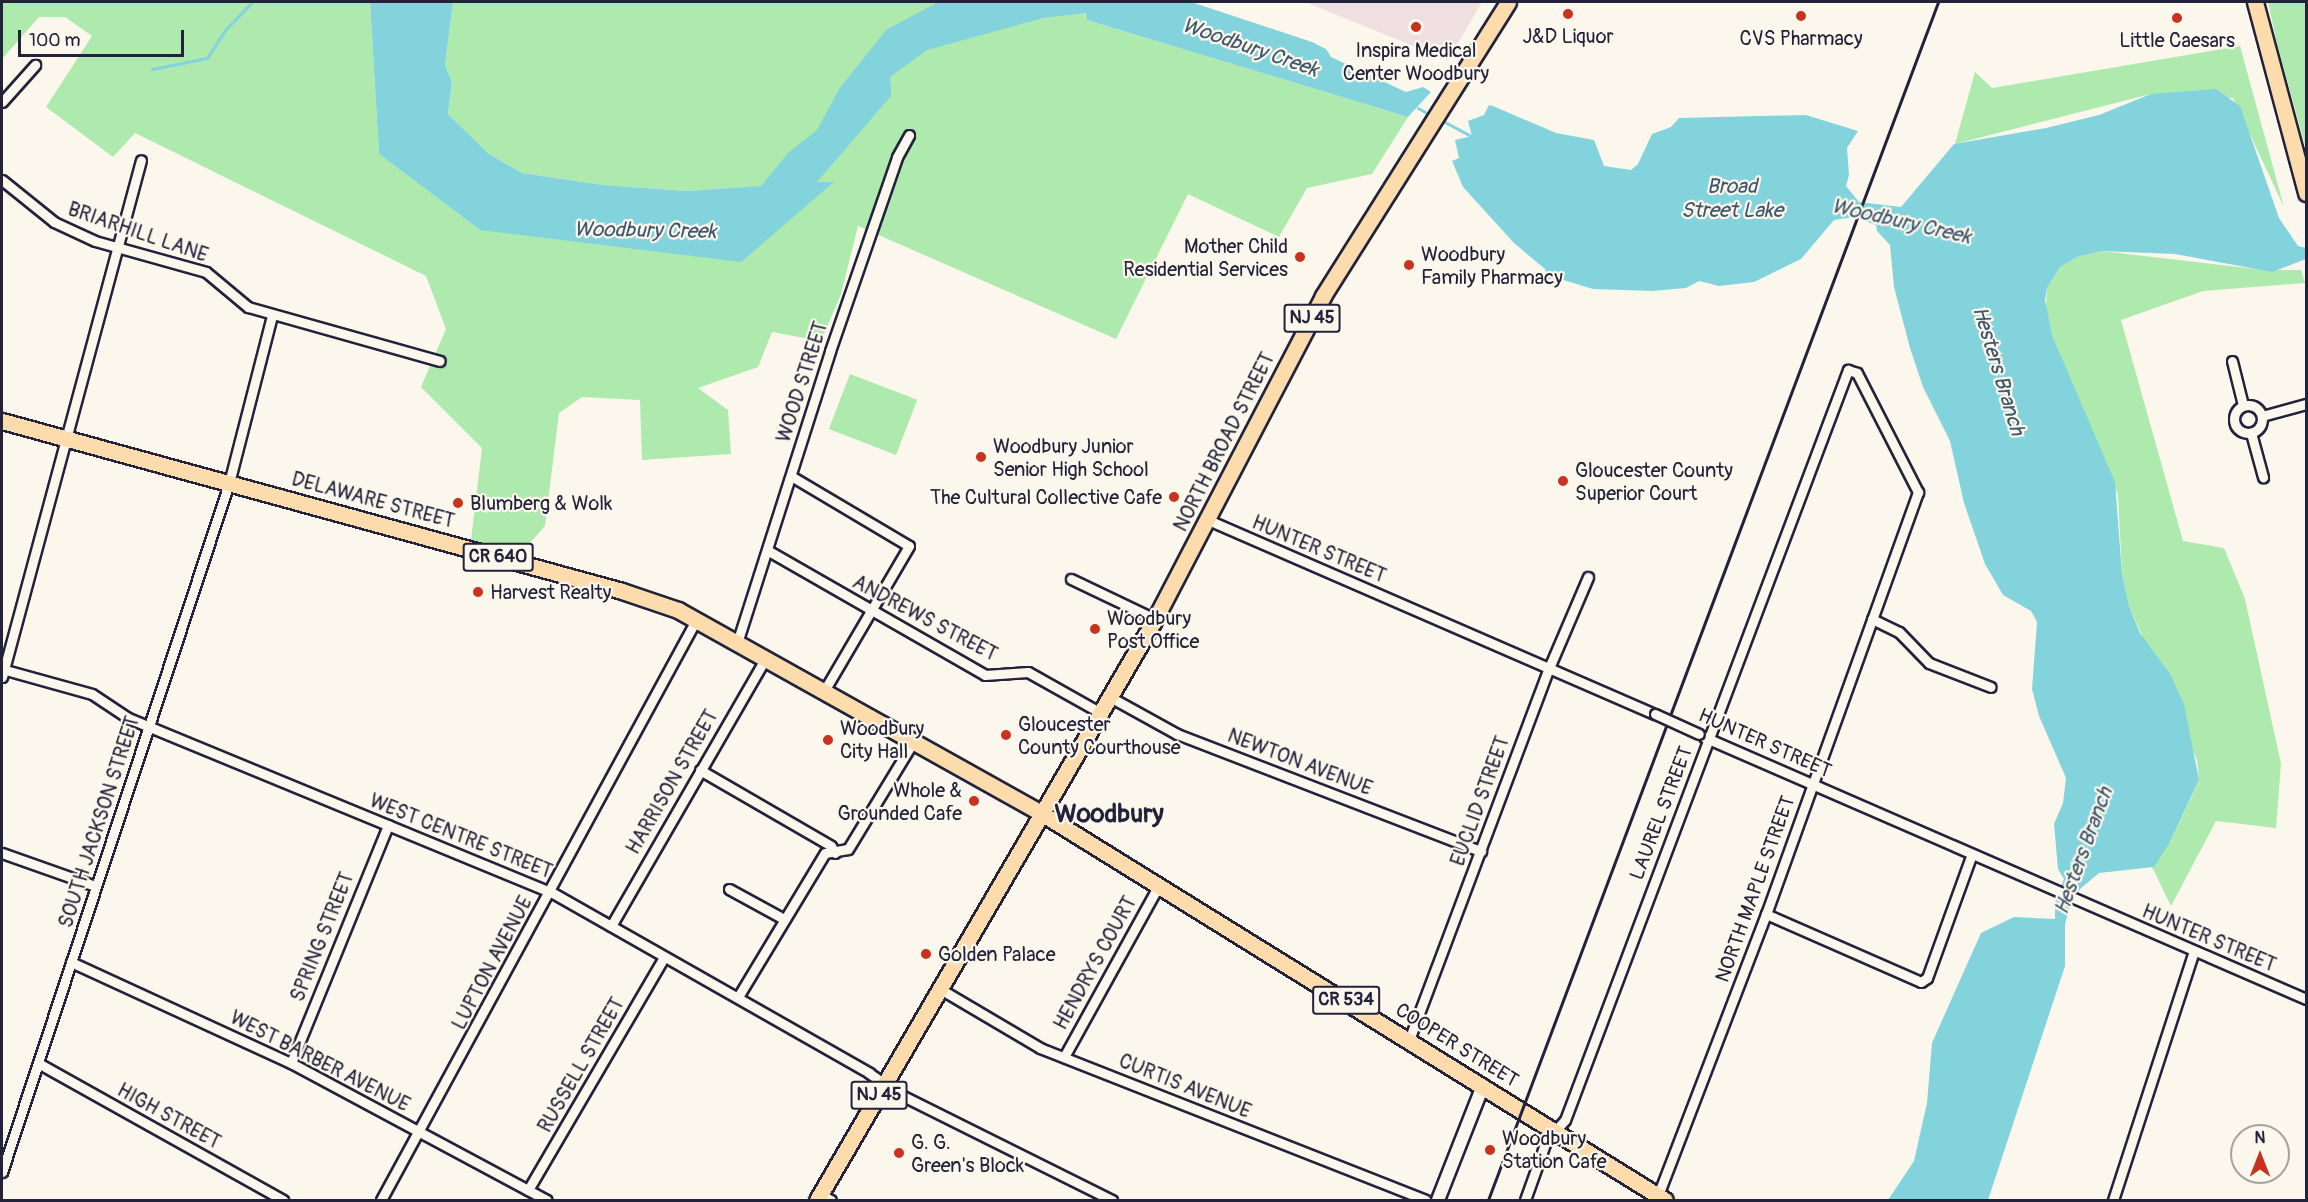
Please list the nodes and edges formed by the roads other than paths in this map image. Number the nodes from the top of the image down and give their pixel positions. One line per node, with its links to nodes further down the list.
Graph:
1 (1508, 2): 23 (main road, NORTH BROAD STREET / NJ 45)
2 (2255, 2): 8 (main road)
3 (35, 66): 4 (street)
4 (2, 102)
5 (909, 135): 20 (street, WOOD STREET)
6 (141, 160): 9 (street)
7 (2, 180): 9 (street, BRIARHILL LANE)
8 (2307, 193)
9 (117, 247): 10 (street, BRIARHILL LANE); 19 (street)
10 (272, 315): 11 (street, BRIARHILL LANE); 22 (street, SOUTH JACKSON STREET)
11 (440, 361)
12 (2232, 361): 15 (street)
13 (1848, 370): 29 (street, NORTH MAPLE STREET); 40 (street, LAUREL STREET)
14 (2307, 404): 16 (street)
15 (2243, 405): 16 (street); 18 (street)
16 (2262, 416): 18 (street)
17 (2, 421): 19 (main road, DELAWARE STREET / CR 640)
18 (2251, 433): 21 (street)
19 (66, 438): 22 (main road, DELAWARE STREET / CR 640); 34 (street)
20 (791, 476): 24 (street, WOOD STREET); 27 (street)
21 (2263, 477)
22 (229, 483): 30 (main road, DELAWARE STREET / CR 640); 39 (street, SOUTH JACKSON STREET)
23 (1208, 520): 28 (main road, NORTH BROAD STREET / NJ 45); 33 (street, HUNTER STREET)
24 (767, 550): 27 (street, ANDREWS STREET); 31 (street, WOOD STREET)
25 (1588, 577): 33 (street, EUCLID STREET)
26 (1071, 579): 28 (street)
27 (872, 611): 36 (street); 38 (street, ANDREWS STREET)
28 (1155, 619): 37 (main road, NORTH BROAD STREET / NJ 45)
29 (1872, 619): 35 (street); 43 (street, NORTH MAPLE STREET)
30 (696, 620): 31 (main road, DELAWARE STREET / CR 640); 53 (street, LUPTON AVENUE)
31 (737, 643): 32 (main road, DELAWARE STREET / CR 640)
32 (766, 658): 36 (main road, DELAWARE STREET / CR 640); 42 (street, HARRISON STREET)
33 (1549, 668): 40 (street, HUNTER STREET, bridge); 46 (street, EUCLID STREET)
34 (2, 672): 39 (street, WEST CENTRE STREET)
35 (1991, 687)
36 (824, 691): 41 (main road, DELAWARE STREET / CR 640)
37 (1110, 698): 38 (main road, NORTH BROAD STREET / NJ 45); 46 (street, NEWTON AVENUE)
38 (1101, 713): 44 (main road, NORTH BROAD STREET / NJ 45)
39 (149, 728): 45 (street, WEST CENTRE STREET); 51 (street, SOUTH JACKSON STREET)
40 (1703, 736): 43 (street, HUNTER STREET); 69 (street, LAUREL STREET)
41 (913, 742): 44 (main road, DELAWARE STREET / CR 640); 48 (street)
42 (700, 770): 48 (street); 56 (street, HARRISON STREET)
43 (1812, 784): 49 (street, HUNTER STREET); 54 (street, NORTH MAPLE STREET)
44 (1041, 813): 50 (main road, COOPER STREET / CR 534); 60 (main road, NJ 45)
45 (388, 825): 53 (street, WEST CENTRE STREET); 66 (street, SPRING STREET)
46 (1481, 851): 63 (street, EUCLID STREET)
47 (2, 853): 51 (street)
48 (835, 853): 55 (street)
49 (1972, 854): 54 (street); 57 (street, HUNTER STREET)
50 (1159, 885): 63 (main road, COOPER STREET / CR 534); 64 (street, HENDRYS COURT)
51 (95, 886): 59 (street, SOUTH JACKSON STREET)
52 (729, 888): 55 (street)
53 (550, 892): 56 (street, WEST CENTRE STREET); 70 (street, LUPTON AVENUE)
54 (1766, 914): 73 (street, NORTH MAPLE STREET)
55 (782, 918): 61 (street)
56 (611, 926): 58 (street, WEST CENTRE STREET)
57 (2194, 951): 62 (street, HUNTER STREET); 82 (street)
58 (664, 957): 61 (street, WEST CENTRE STREET); 72 (street, RUSSELL STREET)
59 (71, 962): 65 (street, SOUTH JACKSON STREET); 66 (street, WEST BARBER AVENUE)
60 (940, 989): 64 (street, CURTIS AVENUE); 67 (main road, NJ 45)
61 (738, 997): 67 (street, WEST CENTRE STREET)
62 (2307, 999)
63 (1409, 1040): 68 (main road, COOPER STREET / CR 534)
64 (1064, 1057): 79 (street, CURTIS AVENUE)
65 (38, 1063): 71 (street, SOUTH JACKSON STREET); 75 (street, HIGH STREET)
66 (291, 1063): 70 (street, WEST BARBER AVENUE)
67 (885, 1084): 74 (main road, NJ 45); 78 (street, WEST CENTRE STREET)
68 (1483, 1086): 69 (main road, COOPER STREET / CR 534); 80 (street)
69 (1555, 1132): 73 (main road, COOPER STREET / CR 534); 81 (street, LAUREL STREET)
70 (421, 1133): 72 (street, WEST BARBER AVENUE); 76 (street, LUPTON AVENUE)
71 (2, 1168)
72 (528, 1190): 77 (street, WEST BARBER AVENUE)
73 (1662, 1198)
74 (823, 1199)
75 (283, 1200)
76 (381, 1200)
77 (547, 1200)
78 (1112, 1200)
79 (1425, 1200)
80 (1438, 1200)
81 (1525, 1200)
82 (2113, 1200)

